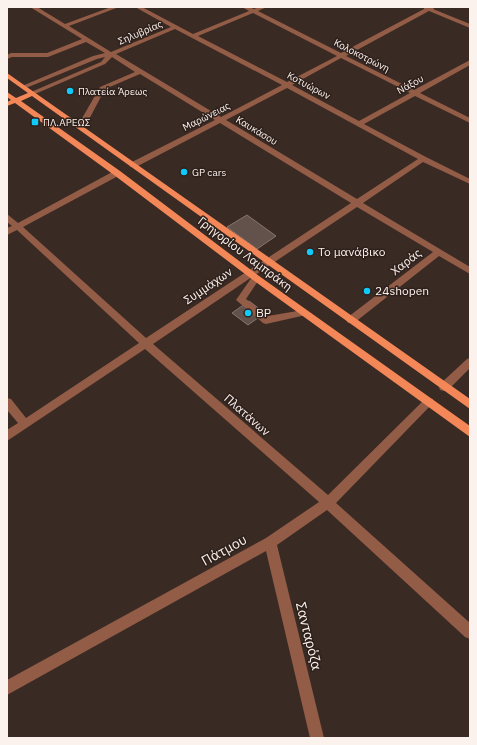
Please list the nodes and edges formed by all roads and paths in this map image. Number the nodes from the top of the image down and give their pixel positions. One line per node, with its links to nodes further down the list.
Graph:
1 (33, 7): 8 (street, Καυκάσου)
2 (116, 7): 8 (street)
3 (138, 7): 10 (street, Κοτυώρων)
4 (245, 7): 7 (street, Κολοκοτρώνη)
5 (264, 7): 7 (street)
6 (428, 8): 9 (street); 14 (street, Μαρώνειας)
7 (254, 11): 11 (street); 14 (street, Κολοκοτρώνη)
8 (65, 26): 12 (street, Καυκάσου)
9 (470, 26)
10 (175, 27): 11 (street, Κοτυώρων); 13 (street, Σηλυβρίας)
11 (193, 36): 19 (street, Κοτυώρων)
12 (87, 39): 13 (street, Καυκάσου); 15 (street)
13 (111, 54): 17 (street, Καυκάσου); 20 (street); 21 (street)
14 (341, 56): 19 (street, Μαρώνειας); 22 (street, Κολοκοτρώνη)
15 (7, 57)
16 (470, 62): 22 (street, Νάξου)
17 (140, 72): 25 (street, Καυκάσου); 28 (street)
18 (7, 75): 20 (main road, Γρηγορίου Λαμπράκη)
19 (287, 85): 25 (street, Μαρώνειας); 27 (street, Κοτυώρων)
20 (14, 91): 21 (main road, Γρηγορίου Λαμπράκη); 23 (main road, Γρηγορίου Λαμπράκη)
21 (33, 93): 23 (main road); 28 (main road, Γρηγορίου Λαμπράκη)
22 (415, 93): 26 (street, Κολοκοτρώνη); 27 (street, Νάξου)
23 (16, 101): 24 (main road); 31 (main road, Γρηγορίου Λαμπράκη)
24 (7, 104)
25 (221, 120): 30 (street, Μαρώνειας); 33 (street, Καυκάσου)
26 (470, 121)
27 (359, 124): 29 (street, Κοτυώρων)
28 (80, 127): 30 (main road, Γρηγορίου Λαμπράκη)
29 (423, 159): 32 (street, Κοτυώρων); 33 (street, Συμμάχων)
30 (133, 165): 38 (main road, Γρηγορίου Λαμπράκη)
31 (117, 173): 35 (street); 40 (main road, Γρηγορίου Λαμπράκη)
32 (470, 182)
33 (356, 202): 37 (street, Καυκάσου); 38 (street, Συμμάχων)
34 (7, 218): 35 (street, Πλατάνων)
35 (17, 227): 36 (street); 43 (street, Πλατάνων)
36 (7, 232)
37 (439, 252): 39 (street, Καυκάσου); 42 (street, Χαράς)
38 (268, 261): 40 (street, Συμμάχων); 42 (main road, Γρηγορίου Λαμπράκη)
39 (470, 271)
40 (253, 276): 41 (main road, Γρηγορίου Λαμπράκη); 41 (street); 43 (street, Συμμάχων)
41 (304, 312): 47 (main road, Γρηγορίου Λαμπράκη)
42 (351, 320): 45 (main road, Γρηγορίου Λαμπράκη)
43 (146, 344): 49 (street, Συμμάχων); 52 (street, Πλατάνων)
44 (470, 362): 45 (street)
45 (444, 387): 48 (main road, Γρηγορίου Λαμπράκη)
46 (7, 402): 49 (street)
47 (429, 402): 50 (main road, Γρηγορίου Λαμπράκη); 52 (street, Πάτμου)
48 (470, 405)
49 (25, 424): 51 (street, Συμμάχων)
50 (470, 432)
51 (7, 436)
52 (328, 503): 53 (street, Πάτμου); 54 (street, Πλατάνων)
53 (270, 542): 55 (street, Πάτμου); 56 (street, Σανταρόζα)
54 (470, 632)
55 (7, 688)
56 (317, 738)

